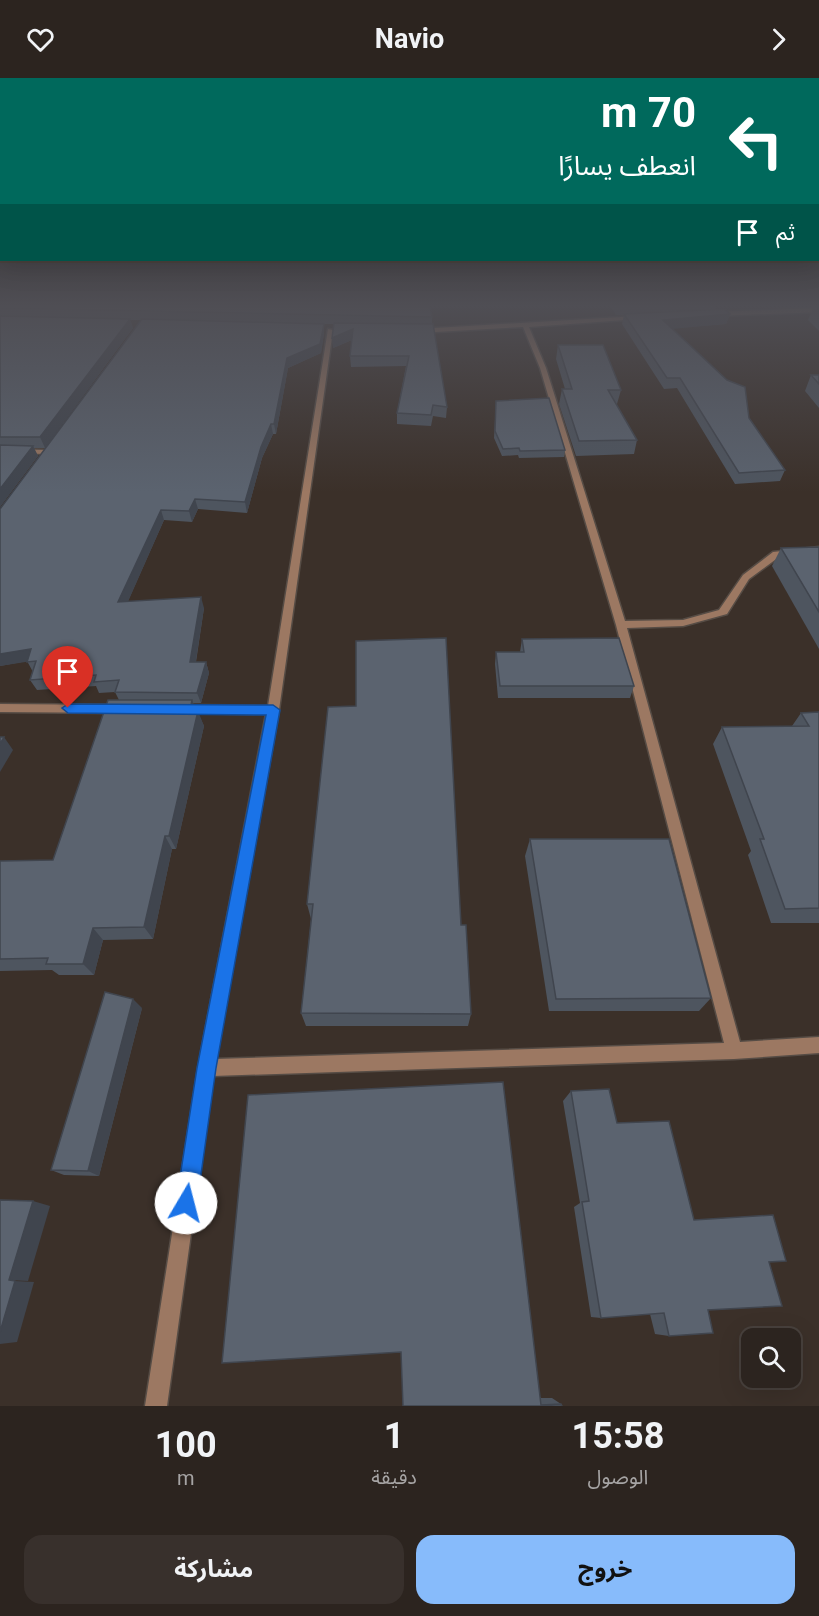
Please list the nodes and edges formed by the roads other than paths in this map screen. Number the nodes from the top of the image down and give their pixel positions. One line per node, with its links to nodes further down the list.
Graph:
1 (324, 368): 12 (street)
2 (543, 368): 8 (street)
3 (55, 442): 5 (street)
4 (0, 451): 5 (street)
5 (49, 452): 6 (street)
6 (42, 461)
7 (819, 550): 8 (street)
8 (621, 625): 14 (street)
9 (0, 708): 10 (street)
10 (131, 709)
11 (166, 709): 12 (street)
12 (273, 710): 15 (street)
13 (819, 1045): 14 (street)
14 (734, 1051): 15 (street)
15 (206, 1068): 16 (street)
16 (156, 1406)

